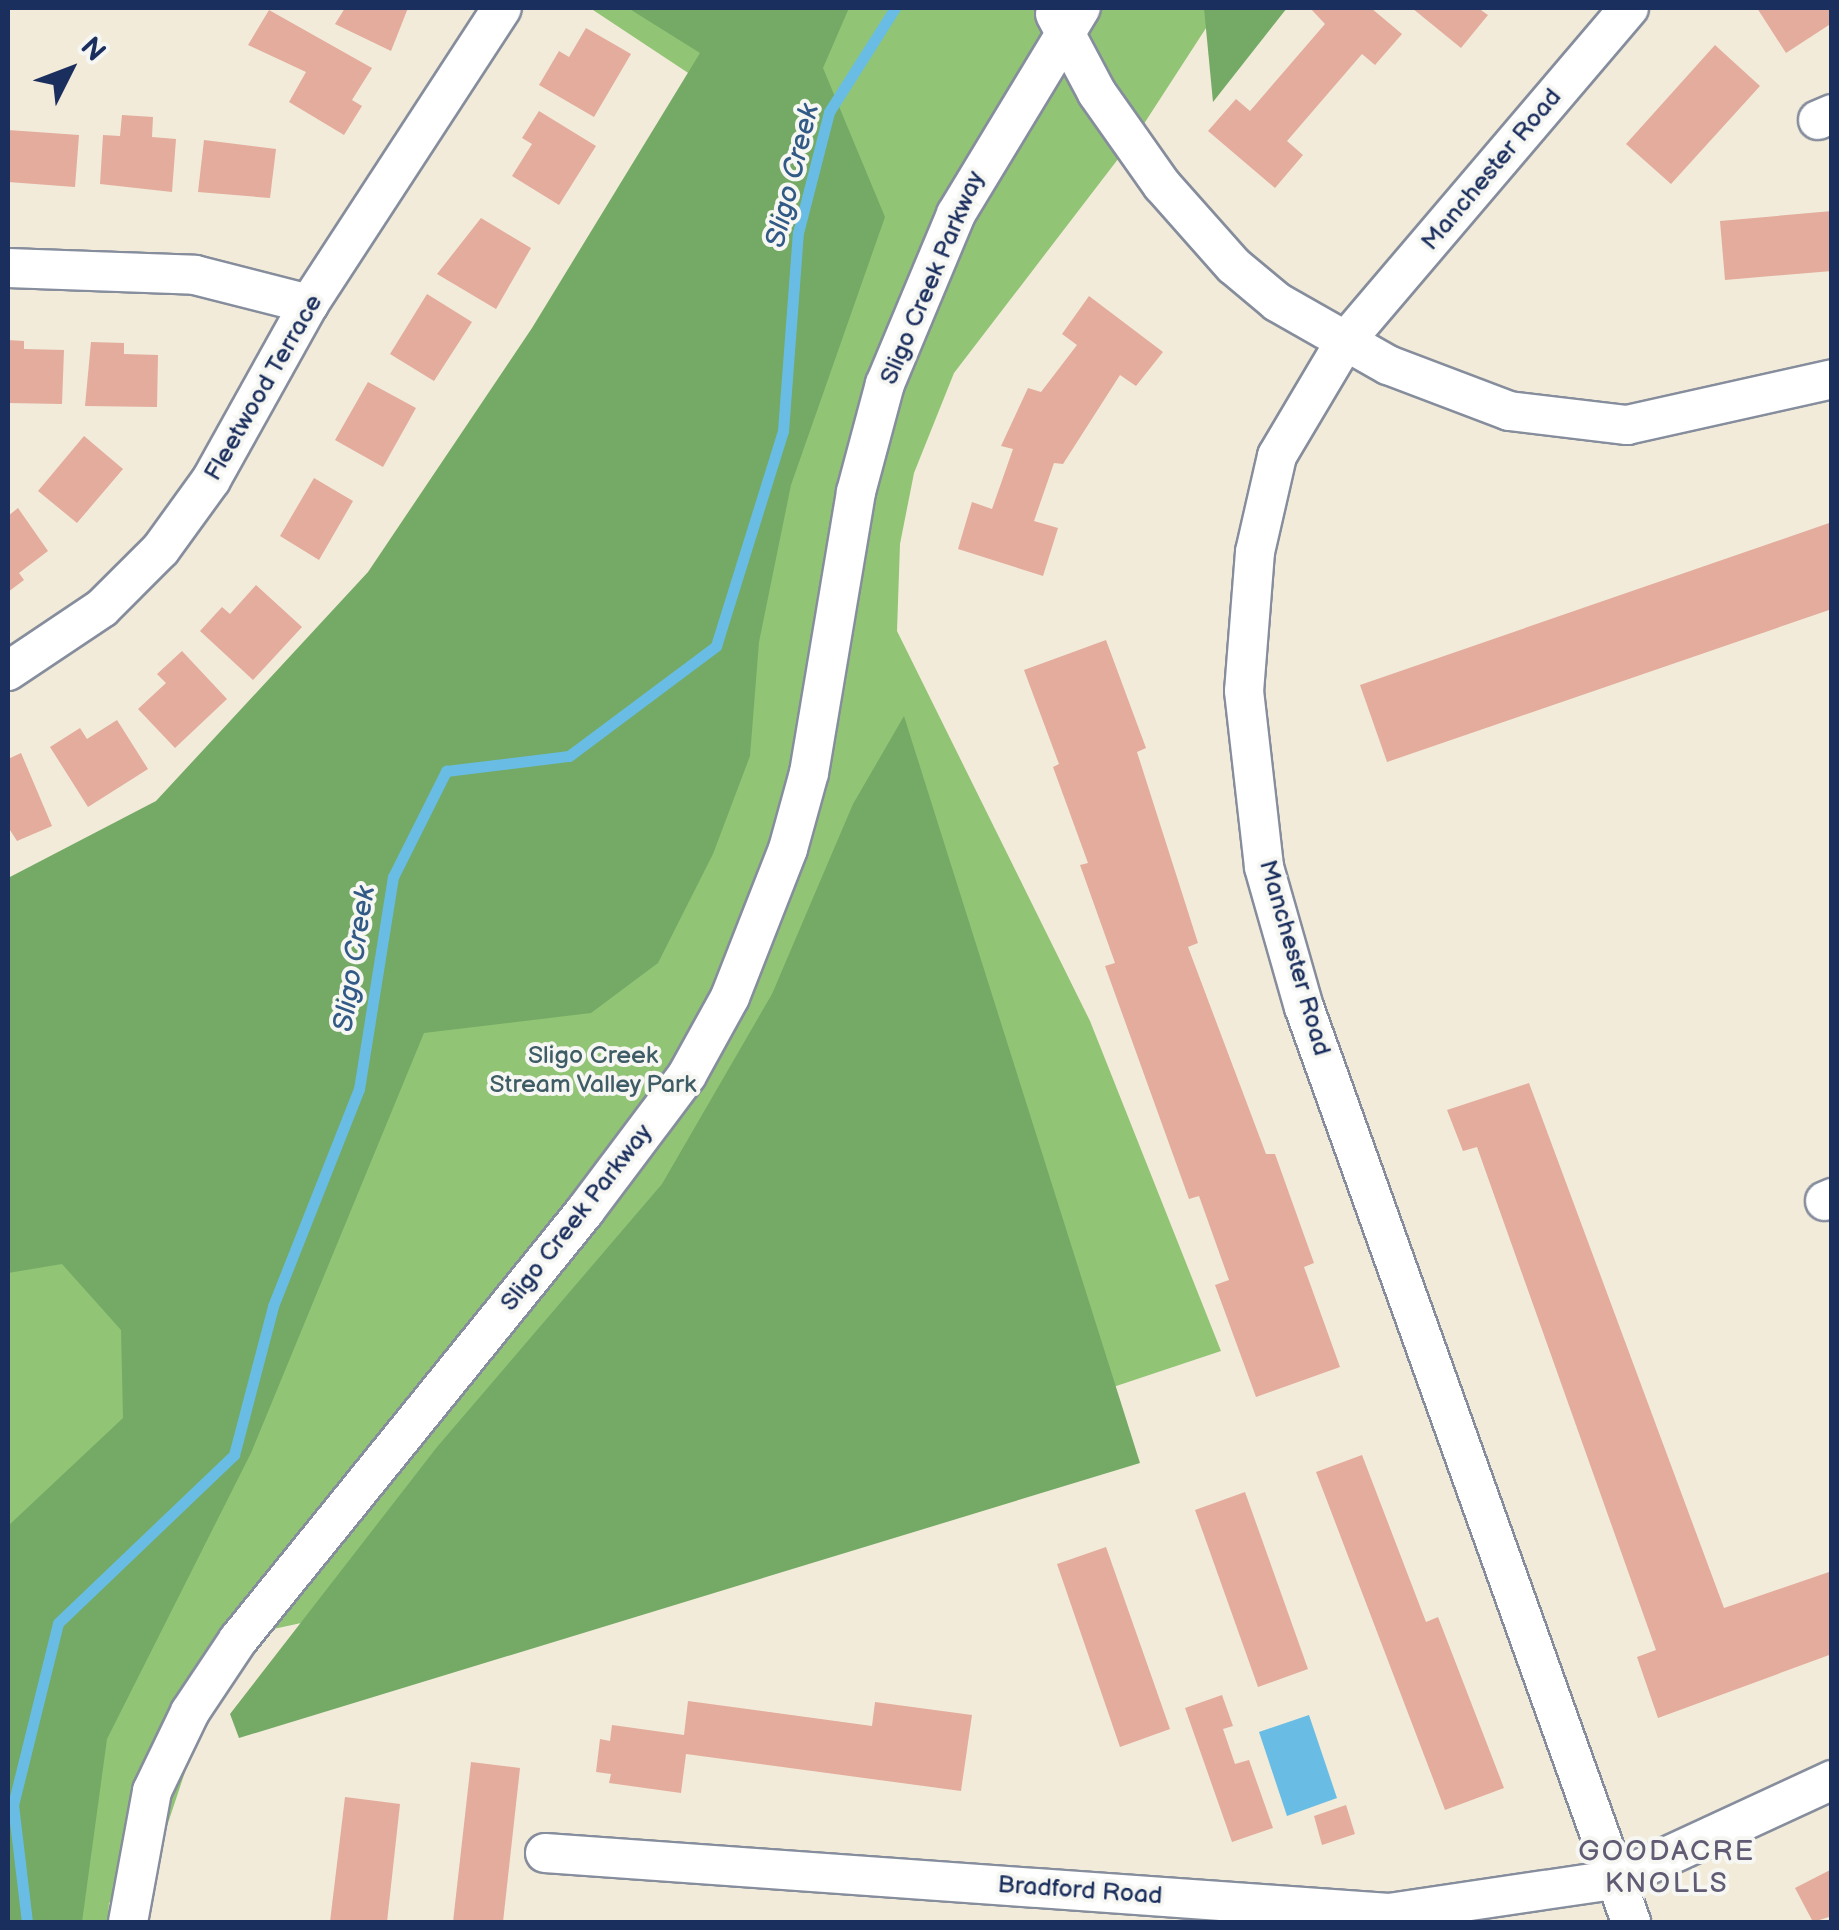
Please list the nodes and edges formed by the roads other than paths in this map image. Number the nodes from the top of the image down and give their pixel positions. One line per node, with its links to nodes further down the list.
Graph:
1 (502, 8): 5 (street, Fleetwood Terrace)
2 (1629, 8): 6 (street, Manchester Road)
3 (1065, 16): 6 (street); 12 (street, Sligo Creek Parkway)
4 (8, 268): 5 (street)
5 (309, 304): 8 (street, Fleetwood Terrace)
6 (1344, 342): 7 (street); 11 (street, Manchester Road)
7 (1832, 379)
8 (8, 671)
9 (1832, 1780): 11 (street, Bradford Road)
10 (545, 1853): 11 (street, Bradford Road)
11 (1618, 1879): 13 (street, Manchester Road)
12 (128, 1922)
13 (1631, 1922)

